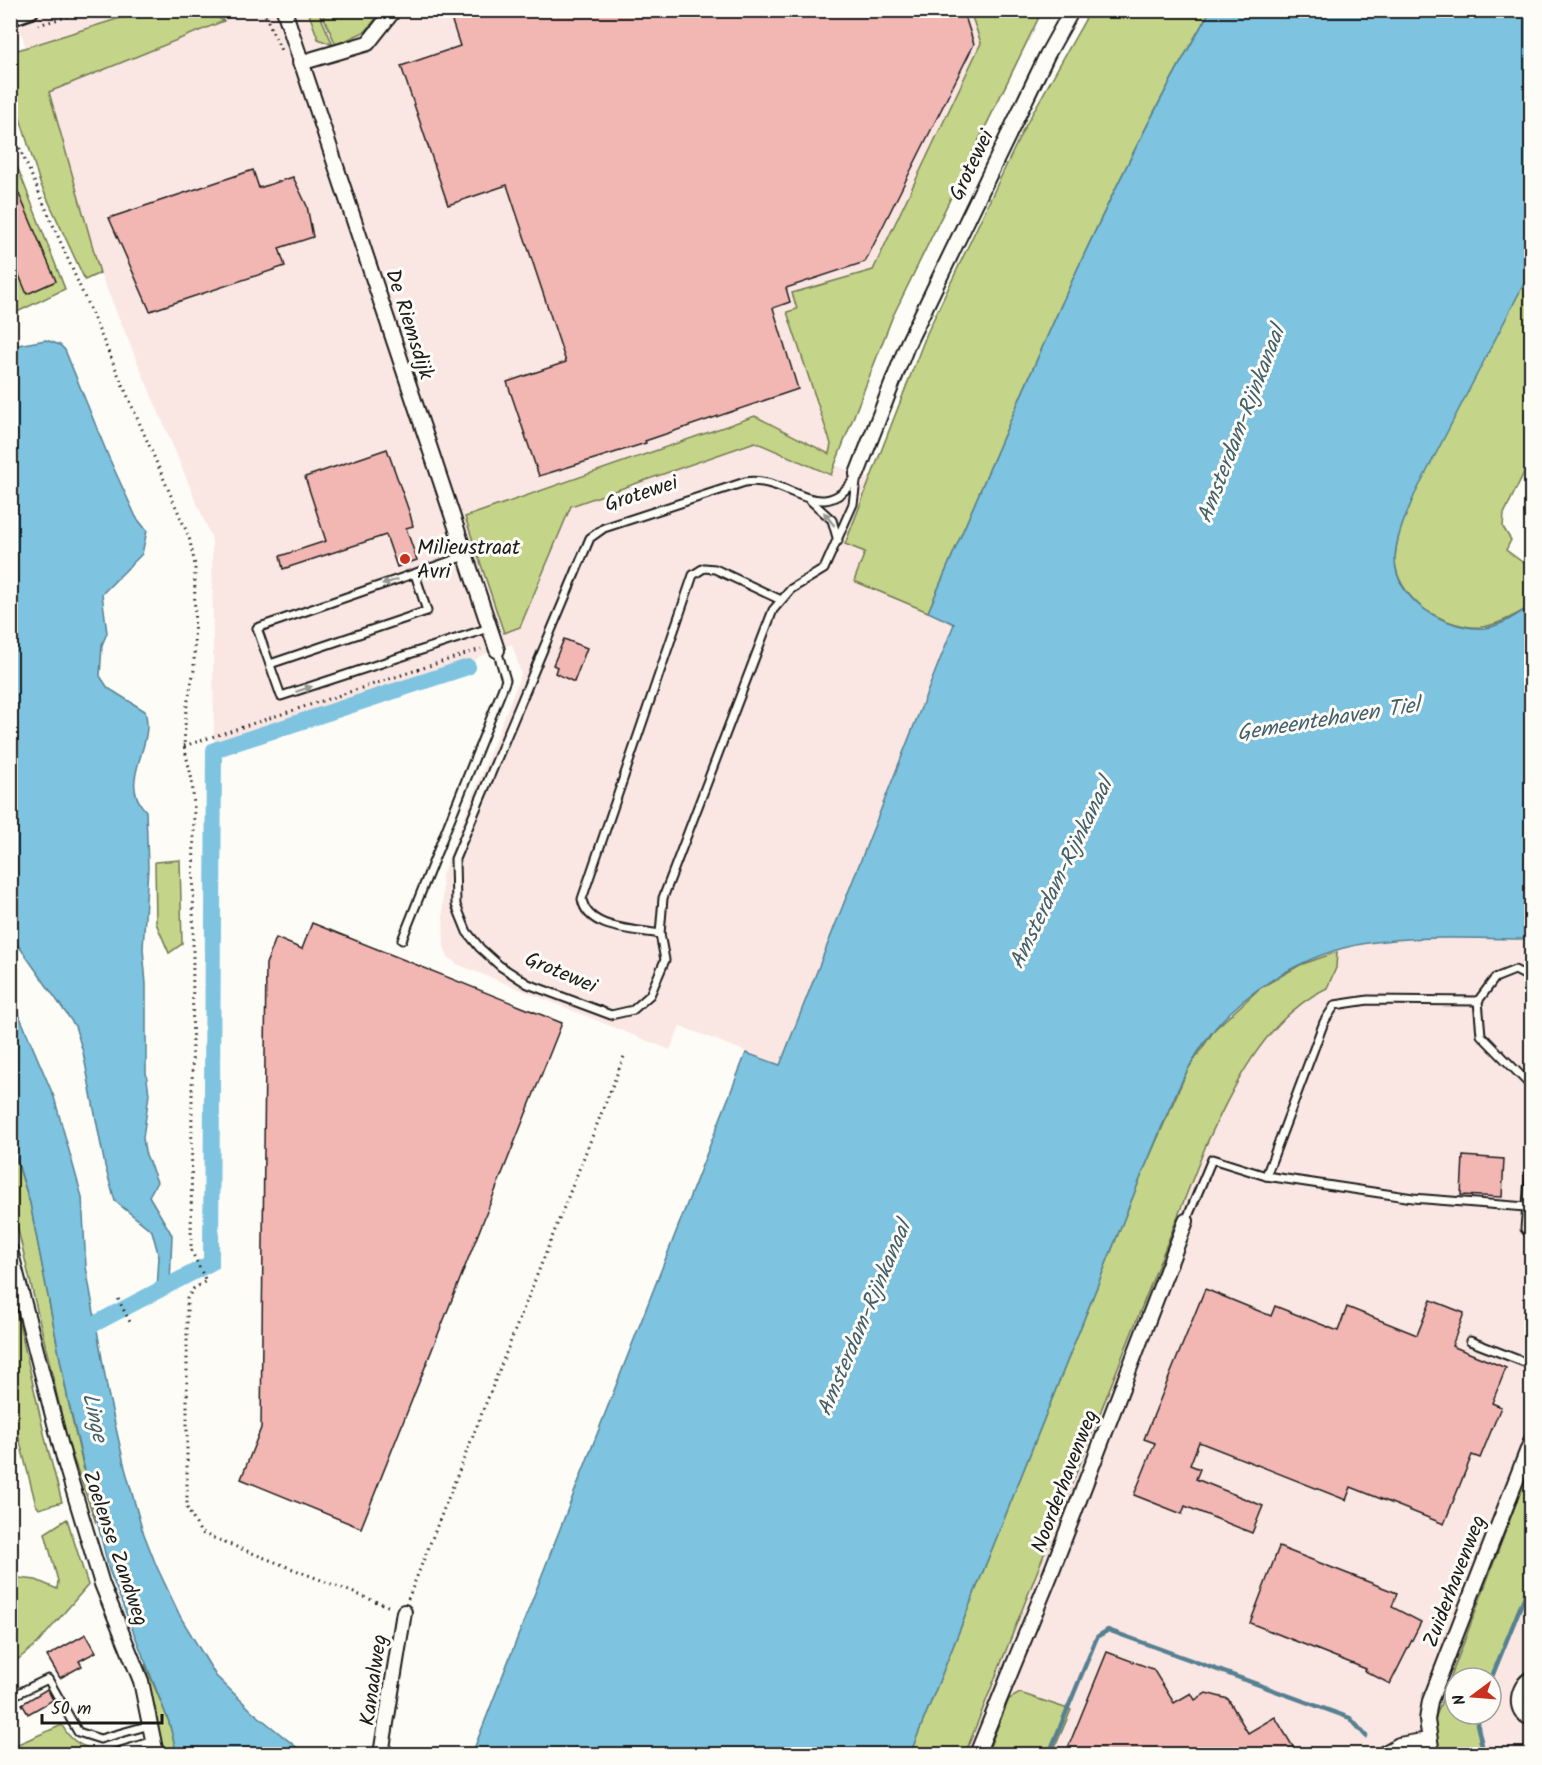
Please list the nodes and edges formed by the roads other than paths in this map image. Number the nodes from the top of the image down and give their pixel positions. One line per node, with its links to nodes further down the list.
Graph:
1 (284, 10): 6 (street, De Riemsdijk)
2 (394, 10): 6 (street)
3 (1072, 10): 7 (street, Grotewei)
4 (10, 17): 5 (street)
5 (32, 18)
6 (300, 63): 10 (street, De Riemsdijk)
7 (857, 474): 8 (lane, Grotewei); 9 (lane)
8 (811, 501): 9 (lane, one-way to 8); 16 (lane, Grotewei)
9 (838, 541): 12 (lane)
10 (465, 556): 11 (lane); 13 (street, De Riemsdijk)
11 (415, 574): 15 (lane, one-way to 15); 15 (lane)
12 (782, 600): 16 (lane); 16 (lane)
13 (489, 628): 14 (street, De Riemsdijk); 15 (lane, one-way to 13)
14 (496, 647): 17 (lane)
15 (270, 664)
16 (660, 934)
17 (402, 940)
18 (1532, 979): 19 (lane)
19 (1478, 1000): 20 (lane); 22 (lane)
20 (1532, 1086)
21 (1532, 1143): 23 (lane)
22 (1266, 1176): 23 (lane); 24 (lane)
23 (1526, 1207): 25 (lane)
24 (1186, 1221): 39 (street, Noorderhavenweg)
25 (1532, 1237)
26 (10, 1250): 34 (street, Zoelense Zandweg)
27 (1470, 1341): 28 (lane)
28 (1532, 1365)
29 (1532, 1439): 35 (street, Zuiderhavenweg)
30 (404, 1612): 38 (street, Kanaalweg)
31 (1532, 1678): 33 (street)
32 (10, 1697): 34 (lane)
33 (1532, 1718)
34 (150, 1725): 36 (street, Zoelense Zandweg)
35 (1428, 1740): 40 (street); 41 (street, Zuiderhavenweg)
36 (155, 1748): 37 (lane)
37 (111, 1755)
38 (381, 1755)
39 (977, 1755)
40 (1383, 1755)
41 (1432, 1755)

